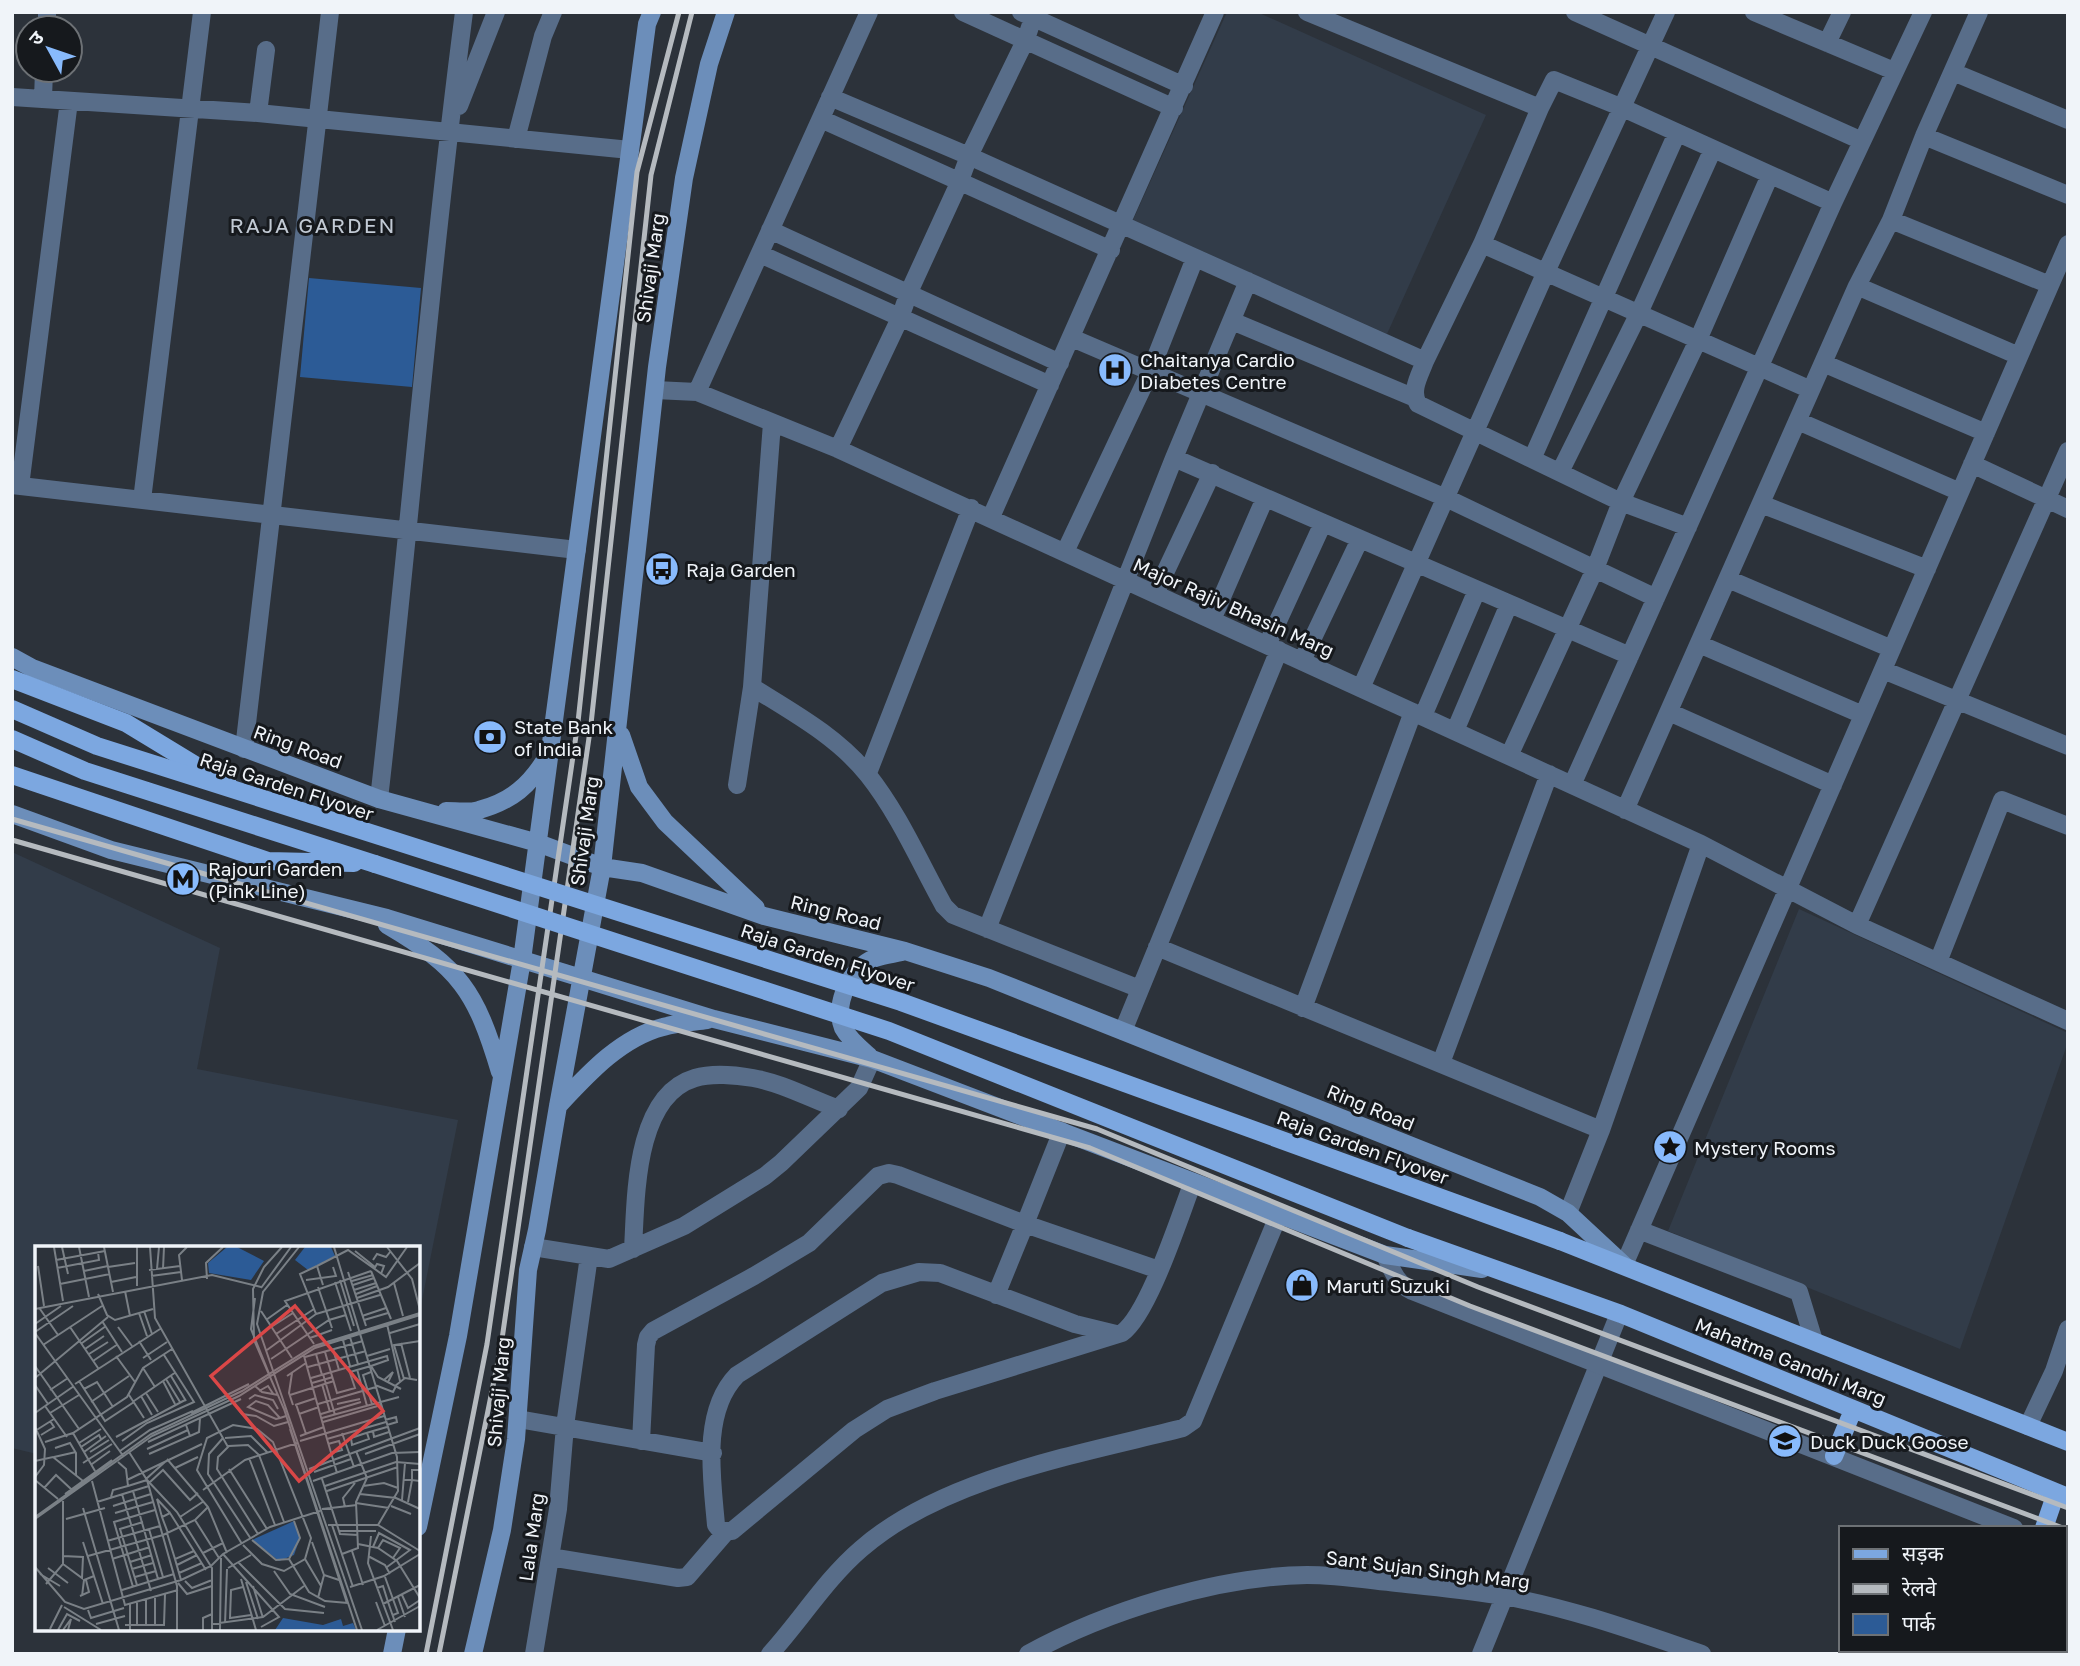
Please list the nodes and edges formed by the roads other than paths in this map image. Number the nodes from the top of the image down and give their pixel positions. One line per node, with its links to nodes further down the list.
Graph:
1 (202, 12): 34 (street)
2 (330, 12): 36 (street)
3 (464, 12): 39 (street)
4 (496, 12): 39 (street)
5 (553, 12): 42 (street)
6 (652, 12): 45 (main road, Shivaji Marg)
7 (726, 12): 77 (main road, Shivaji Marg)
8 (869, 12): 28 (street)
9 (963, 12): 19 (street)
10 (1215, 12): 26 (street)
11 (1307, 12): 32 (street)
12 (1575, 12): 21 (street)
13 (1666, 12): 21 (street)
14 (1842, 12): 20 (street)
15 (1923, 12): 23 (street)
16 (1979, 12): 24 (street)
17 (1030, 14): 19 (street); 26 (street)
18 (1762, 14): 20 (street)
19 (1026, 39): 31 (street); 46 (street)
20 (1827, 43): 23 (street)
21 (1651, 47): 33 (street); 43 (street)
22 (266, 50): 35 (street)
23 (1894, 71): 43 (street)
24 (1953, 72): 38 (street); 41 (street)
25 (44, 84): 29 (street)
26 (1184, 86): 31 (street)
27 (12, 97): 29 (street)
28 (830, 97): 37 (street); 46 (street)
29 (43, 99): 30 (street)
30 (69, 101): 34 (street); 93 (street)
31 (1174, 108): 52 (street)
32 (1540, 108): 33 (street); 54 (street)
33 (1623, 108): 40 (street); 59 (street)
34 (190, 109): 35 (street); 98 (street)
35 (258, 113): 36 (street)
36 (317, 119): 39 (street); 103 (street)
37 (821, 119): 48 (street); 53 (street)
38 (2068, 120)
39 (449, 132): 42 (street); 107 (street)
40 (1677, 133): 44 (street); 64 (street)
41 (1924, 136): 49 (street); 51 (street)
42 (516, 139): 45 (street)
43 (1862, 141): 50 (street)
44 (1713, 149): 47 (street); 65 (street)
45 (630, 150): 109 (main road, Shivaji Marg)
46 (969, 156): 48 (street); 52 (street)
47 (1770, 175): 50 (street); 69 (street)
48 (959, 183): 56 (street); 63 (street)
49 (2068, 195)
50 (1833, 204): 74 (street)
51 (1891, 220): 61 (street); 62 (street)
52 (1121, 226): 56 (street); 58 (street)
53 (770, 230): 57 (street); 63 (street)
54 (1482, 244): 59 (street); 71 (street)
55 (2067, 249): 61 (street)
56 (1111, 250): 68 (street)
57 (760, 254): 66 (street); 79 (street)
58 (1195, 258): 60 (street); 75 (street)
59 (1545, 274): 64 (street); 84 (street)
60 (1248, 281): 67 (street); 71 (street)
61 (2050, 285): 70 (street)
62 (1857, 286): 70 (street); 73 (street)
63 (909, 292): 66 (street); 72 (street)
64 (1605, 299): 65 (street); 89 (street)
65 (1639, 313): 69 (street); 91 (street)
66 (900, 318): 76 (street); 86 (street)
67 (1232, 321): 80 (street); 81 (street)
68 (1072, 338): 72 (street); 75 (street)
69 (1698, 340): 74 (street); 99 (street)
70 (2019, 356): 85 (street)
71 (1425, 361): 81 (street)
72 (1060, 363): 76 (street)
73 (1824, 363): 78 (street); 85 (street)
74 (1760, 368): 78 (street); 106 (street)
75 (1150, 372): 80 (street); 110 (street)
76 (1051, 385): 104 (street)
77 (655, 390): 79 (street, Major Rajiv Bhasin Marg); 137 (main road, Shivaji Marg)
78 (1811, 390): 82 (street)
79 (697, 392): 83 (street, Major Rajiv Bhasin Marg)
80 (1202, 394): 88 (street); 96 (street)
81 (1415, 398): 84 (street)
82 (1798, 421): 94 (street); 100 (street)
83 (772, 423): 86 (street, Major Rajiv Bhasin Marg); 130 (street)
84 (1475, 432): 89 (street); 96 (street)
85 (1986, 433): 90 (street)
86 (838, 449): 101 (street, Major Rajiv Bhasin Marg)
87 (2068, 451): 97 (street)
88 (1174, 458): 92 (street); 115 (street)
89 (1532, 459): 91 (street)
90 (1972, 464): 94 (street); 97 (street)
91 (1560, 472): 99 (street)
92 (1212, 473): 95 (street); 117 (street)
93 (16, 486): 98 (street)
94 (1960, 492): 113 (street)
95 (1265, 498): 105 (street); 120 (street)
96 (1446, 498): 111 (street); 112 (street)
97 (2046, 499): 102 (street); 132 (street)
98 (142, 500): 103 (street)
99 (1621, 502): 106 (street); 112 (street)
100 (1761, 503): 113 (street); 114 (street)
101 (971, 508): 104 (street, Major Rajiv Bhasin Marg); 144 (street)
102 (2068, 509)
103 (271, 514): 107 (street); 141 (street)
104 (992, 517): 110 (street, Major Rajiv Bhasin Marg)
105 (1323, 523): 108 (street); 123 (street)
106 (1688, 527): 118 (street)
107 (409, 529): 109 (street); 151 (street)
108 (1360, 539): 111 (street); 127 (street)
109 (577, 550): 142 (main road, Shivaji Marg)
110 (1065, 552): 115 (street, Major Rajiv Bhasin Marg)
111 (1417, 564): 116 (street); 131 (street)
112 (1595, 569): 118 (street); 121 (street)
113 (1927, 569): 124 (street)
114 (1728, 579): 122 (street); 124 (street)
115 (1127, 581): 117 (street, Major Rajiv Bhasin Marg); 164 (street)
116 (1477, 590): 119 (street); 135 (street)
117 (1156, 594): 120 (street, Major Rajiv Bhasin Marg)
118 (1656, 598): 125 (street)
119 (1509, 604): 121 (street); 138 (street)
120 (1212, 620): 123 (street, Major Rajiv Bhasin Marg)
121 (1568, 629): 125 (street); 143 (street)
122 (1699, 644): 134 (street); 136 (street)
123 (1273, 647): 127 (street, Major Rajiv Bhasin Marg); 165 (street)
124 (1892, 649): 128 (street)
125 (1630, 656): 148 (street)
126 (12, 657): 141 (main road, Ring Road)
127 (1303, 661): 131 (street, Major Rajiv Bhasin Marg)
128 (1883, 670): 132 (street); 136 (street)
129 (12, 679): 150 (main road, bridge)
130 (752, 687): 144 (street); 147 (street)
131 (1361, 688): 135 (street, Major Rajiv Bhasin Marg)
132 (1956, 701): 140 (street); 163 (street)
133 (12, 709): 150 (main road, Raja Garden Flyover, bridge)
134 (1669, 712): 149 (street); 152 (street)
135 (1418, 714): 138 (street, Major Rajiv Bhasin Marg); 171 (street)
136 (1864, 715): 149 (street)
137 (618, 729): 159 (main road, Shivaji Marg); 162 (main road)
138 (1455, 731): 143 (street, Major Rajiv Bhasin Marg)
139 (12, 738): 158 (main road)
140 (2068, 746)
141 (244, 749): 151 (main road, Ring Road)
142 (549, 752): 153 (main road); 156 (main road, Shivaji Marg)
143 (1509, 756): 145 (street, Major Rajiv Bhasin Marg)
144 (867, 773): 164 (street)
145 (1549, 774): 148 (street, Major Rajiv Bhasin Marg); 176 (street)
146 (12, 775): 158 (main road)
147 (737, 785)
148 (1572, 785): 152 (street, Major Rajiv Bhasin Marg)
149 (1833, 785): 160 (street)
150 (244, 795): 191 (main road, Raja Garden Flyover, bridge)
151 (379, 799): 153 (main road, Ring Road)
152 (1625, 810): 157 (street, Major Rajiv Bhasin Marg)
153 (425, 811): 156 (main road, Ring Road)
154 (12, 814): 161 (main road)
155 (2068, 826): 168 (street)
156 (538, 843): 159 (main road, Ring Road); 167 (main road, Shivaji Marg)
157 (1700, 844): 160 (street, Major Rajiv Bhasin Marg); 180 (street)
158 (375, 864): 193 (main road, bridge)
159 (602, 867): 162 (main road, Ring Road); 169 (main road, Shivaji Marg)
160 (1787, 890): 163 (street, Major Rajiv Bhasin Marg); 186 (street)
161 (367, 914): 167 (main road); 177 (main road)
162 (764, 916): 166 (main road, Ring Road)
163 (1857, 925): 168 (street, Major Rajiv Bhasin Marg)
164 (987, 929): 170 (street)
165 (1157, 947): 170 (street); 171 (street)
166 (905, 951): 174 (main road, Ring Road); 175 (main road)
167 (522, 960): 169 (main road); 177 (main road, Shivaji Marg)
168 (1938, 962): 173 (street, Major Rajiv Bhasin Marg)
169 (581, 977): 172 (main road); 178 (main road, Shivaji Marg)
170 (1140, 989): 174 (street)
171 (1303, 1008): 176 (street)
172 (714, 1019): 175 (main road); 178 (main road)
173 (2067, 1020)
174 (1123, 1031): 183 (main road, Ring Road)
175 (872, 1059): 179 (street); 181 (main road)
176 (1441, 1063): 180 (street)
177 (501, 1078): 209 (main road, Shivaji Marg)
178 (558, 1105): 187 (main road, Shivaji Marg)
179 (839, 1109): 188 (street); 188 (street)
180 (1601, 1130): 183 (street)
181 (1062, 1131): 182 (main road); 185 (street)
182 (1193, 1182): 184 (main road); 192 (street)
183 (1568, 1213): 191 (main road, Ring Road)
184 (1279, 1214): 189 (main road); 219 (street)
185 (1024, 1224): 192 (street); 194 (street); 204 (street)
186 (1639, 1230): 191 (street); 198 (street)
187 (533, 1247): 190 (street); 201 (main road, Shivaji Marg)
188 (633, 1249): 190 (street)
189 (1385, 1255): 193 (main road); 199 (street)
190 (589, 1256): 202 (street, Lala Marg)
191 (1625, 1265): 198 (main road, Mahatma Gandhi Marg)
192 (1159, 1270): 197 (street)
193 (1495, 1271): 195 (main road, Mahatma Gandhi Marg)
194 (996, 1295): 197 (street); 206 (street)
195 (1619, 1314): 199 (street); 200 (main road, Mahatma Gandhi Marg)
196 (2068, 1329): 203 (street)
197 (1116, 1334): 212 (street)
198 (1814, 1340): 203 (main road, Mahatma Gandhi Marg)
199 (1599, 1364): 207 (street); 214 (street)
200 (1853, 1410): 207 (main road); 208 (main road, Mahatma Gandhi Marg)
201 (518, 1419): 202 (street); 218 (main road, Shivaji Marg)
202 (565, 1426): 204 (street); 213 (street, Lala Marg)
203 (2028, 1426): 205 (main road, Mahatma Gandhi Marg)
204 (641, 1441): 206 (street)
205 (2068, 1442)
206 (713, 1453): 212 (street)
207 (1834, 1456): 210 (street)
208 (2062, 1495): 211 (main road)
209 (420, 1517)
210 (2009, 1526)
211 (2044, 1526)
212 (724, 1533): 213 (street)
213 (550, 1557): 216 (street, Lala Marg)
214 (1504, 1596): 220 (street, Sant Sujan Singh Marg); 221 (street); 222 (street, Sant Sujan Singh Marg)
215 (397, 1631): 217 (main road)
216 (539, 1653)
217 (392, 1654)
218 (472, 1654)
219 (770, 1654)
220 (1028, 1654)
221 (1480, 1654)
222 (1702, 1654)

